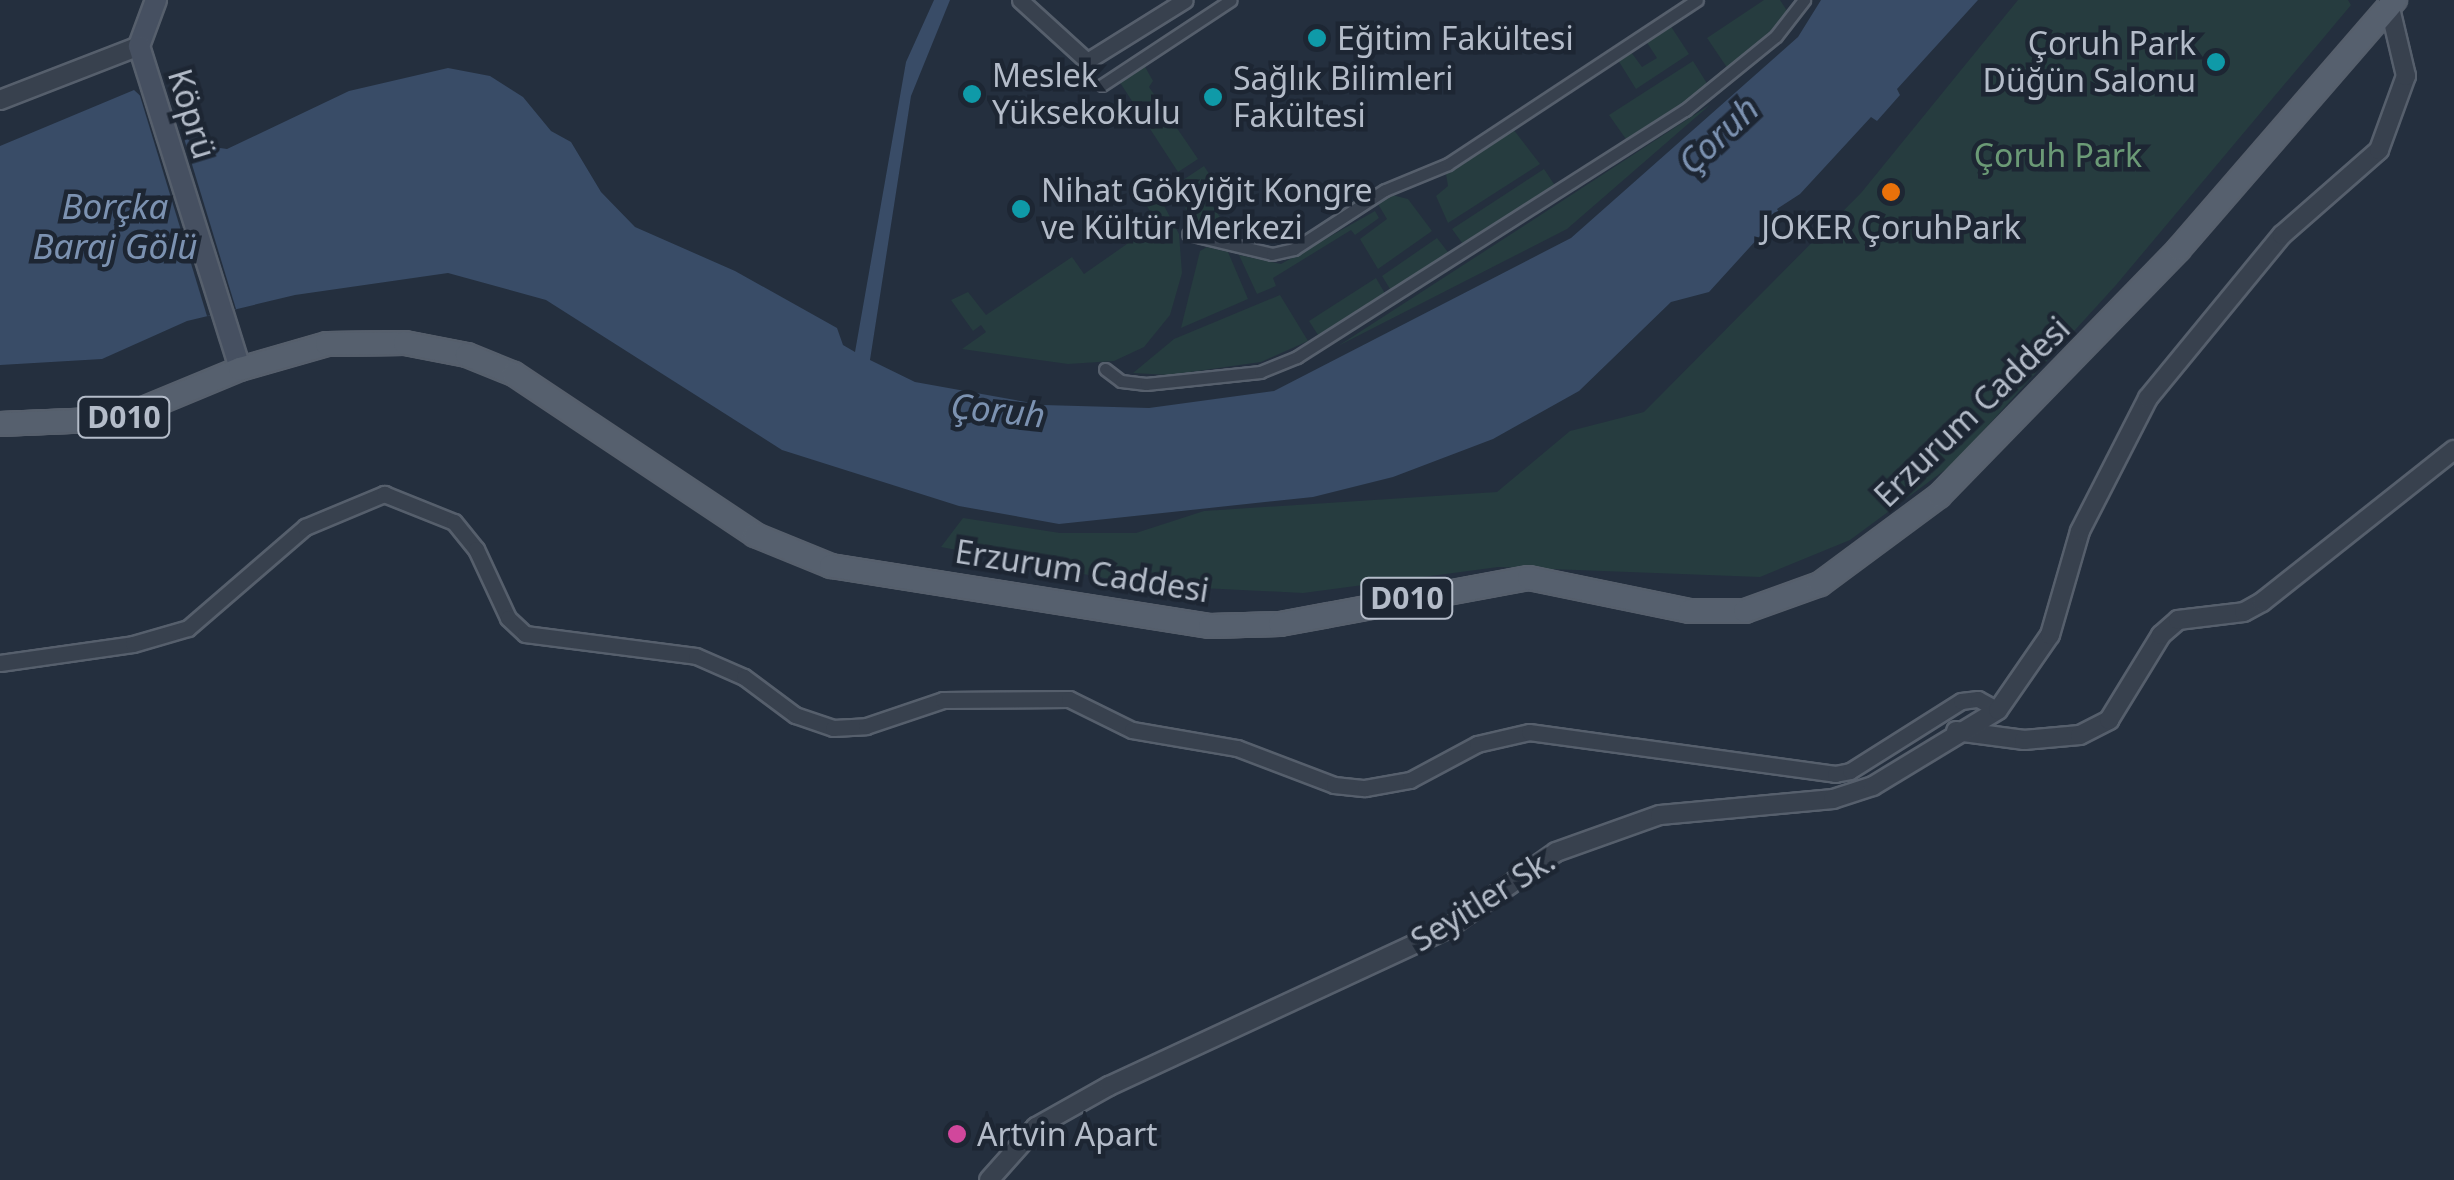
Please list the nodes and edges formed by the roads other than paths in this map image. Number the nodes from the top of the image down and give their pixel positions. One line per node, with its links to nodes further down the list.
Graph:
1 (156, 0): 8 (main road)
2 (1020, 0): 3 (street)
3 (1185, 0)
4 (1231, 0): 9 (street)
5 (1697, 0): 11 (street)
6 (1804, 0): 13 (street)
7 (2390, 2): 12 (main road, Erzurum Caddesi / D010); 17 (street)
8 (139, 46): 10 (street); 12 (main road, Köprü)
9 (1102, 85)
10 (0, 100)
11 (1188, 234)
12 (240, 369): 14 (main road, Erzurum Caddesi / D010)
13 (1105, 369)
14 (0, 424)
15 (2454, 450): 18 (street)
16 (0, 662): 17 (street)
17 (1998, 710): 18 (street, Seyitler Sk.)
18 (1956, 731): 19 (street, Seyitler Sk.)
19 (989, 1180)

